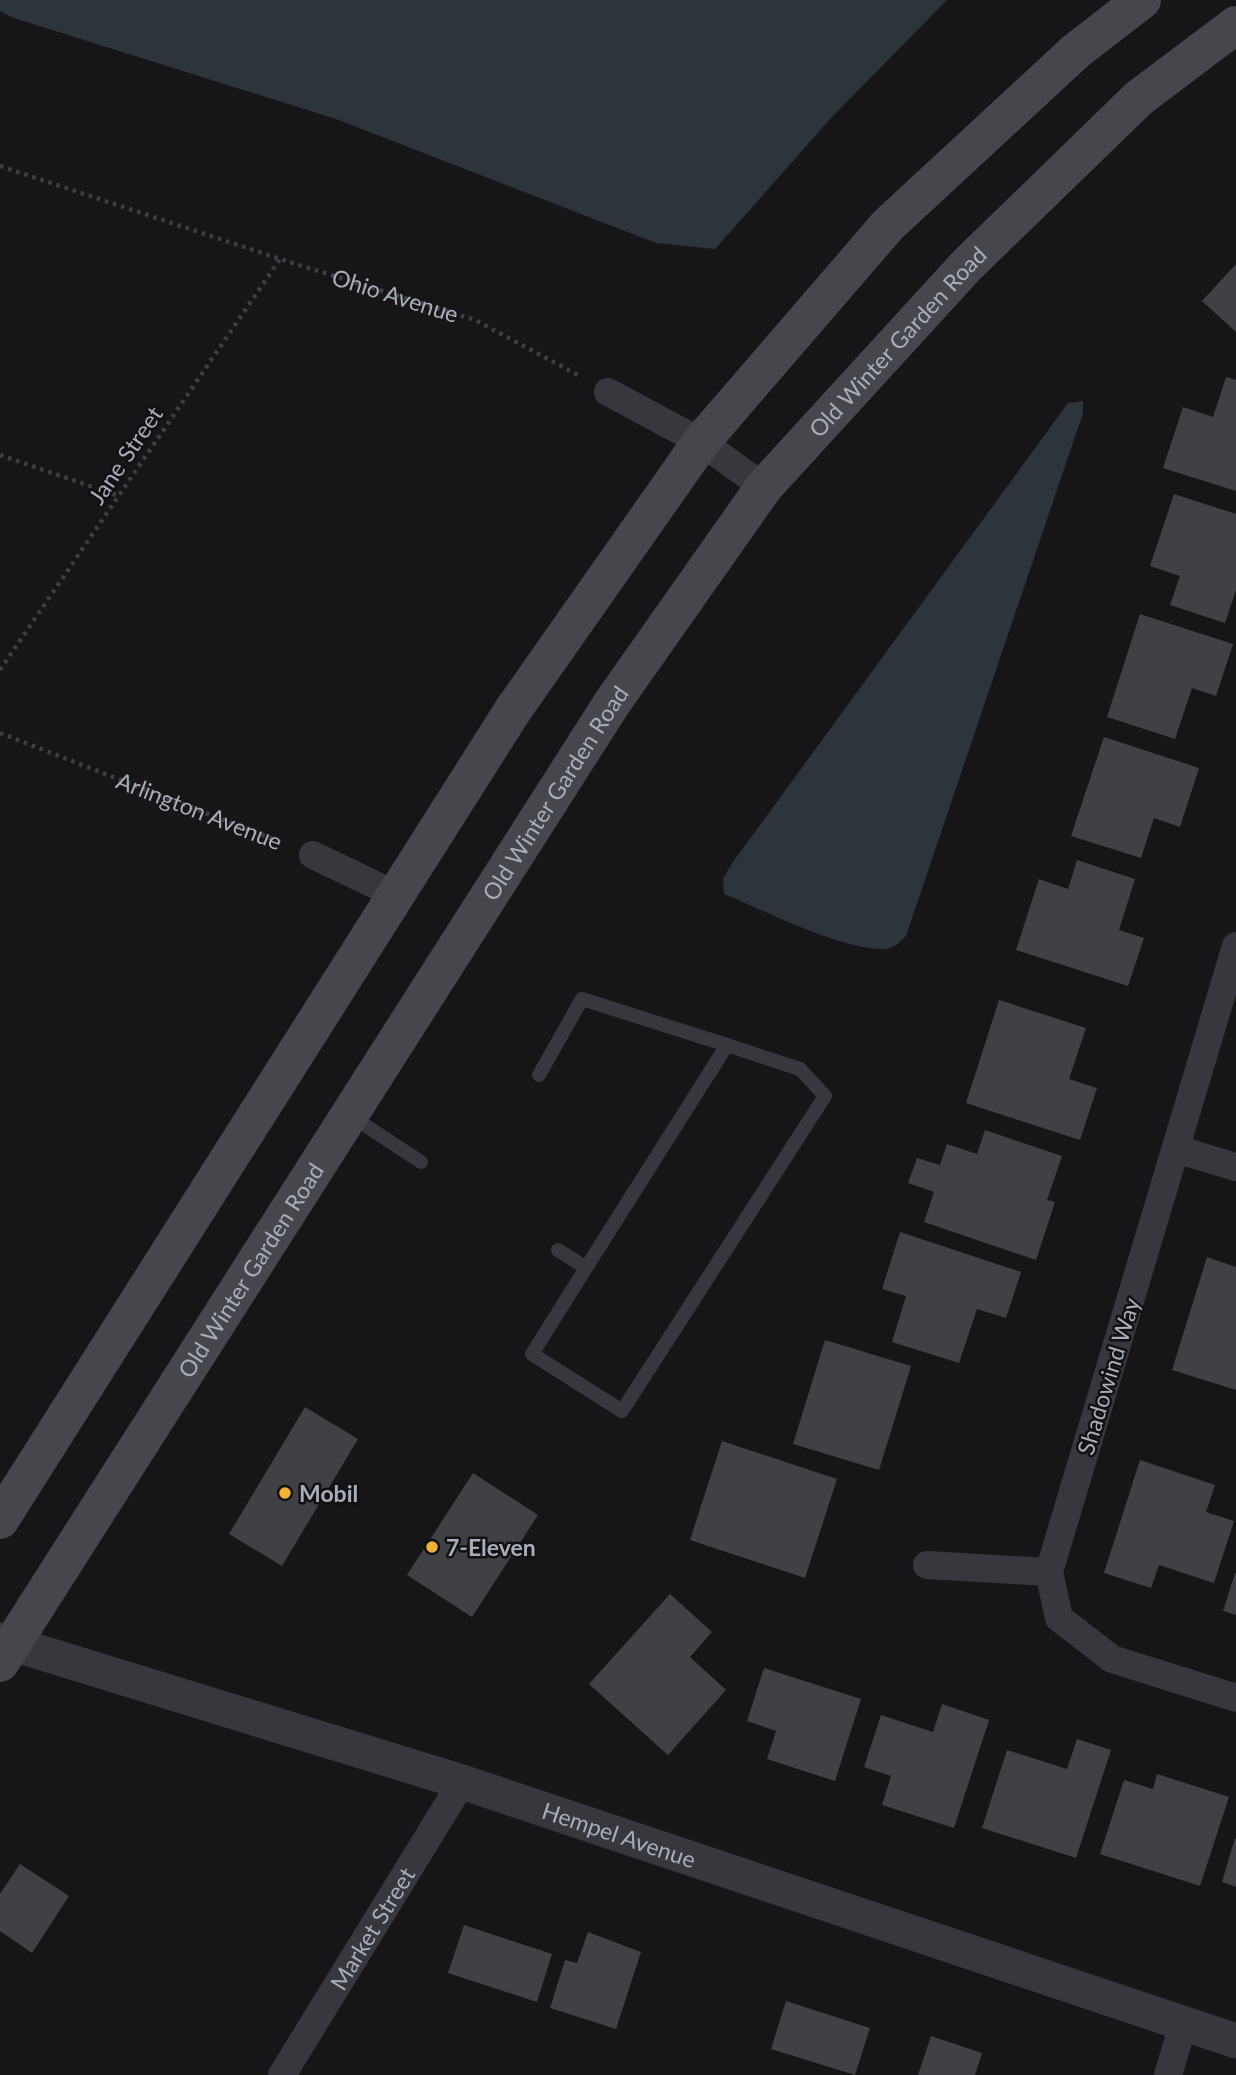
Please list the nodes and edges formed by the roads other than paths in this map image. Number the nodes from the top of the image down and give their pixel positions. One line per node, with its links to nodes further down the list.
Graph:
1 (1142, 0): 4 (main road)
2 (1236, 25): 5 (main road, Old Winter Garden Road)
3 (608, 391): 4 (street)
4 (701, 442): 5 (street); 7 (main road)
5 (764, 487): 11 (main road, Old Winter Garden Road)
6 (313, 855): 7 (street)
7 (394, 894): 17 (main road)
8 (1236, 946): 12 (street, Shadowind Way)
9 (727, 1045): 10 (lane); 16 (lane); 16 (lane)
10 (539, 1075)
11 (349, 1115): 13 (lane); 20 (main road, Old Winter Garden Road)
12 (1175, 1149): 14 (street); 19 (street, Shadowind Way)
13 (421, 1162)
14 (1236, 1167)
15 (558, 1250): 16 (lane)
16 (586, 1268)
17 (0, 1520)
18 (928, 1565): 19 (street)
19 (1049, 1572): 21 (street, Shadowind Way)
20 (4, 1649): 22 (street, Hempel Avenue)
21 (1236, 1698)
22 (462, 1782): 23 (street, Hempel Avenue); 25 (street, Market Street)
23 (1183, 2025): 24 (street, Hempel Avenue); 26 (street)
24 (1236, 2041)
25 (282, 2075)
26 (1168, 2075)

